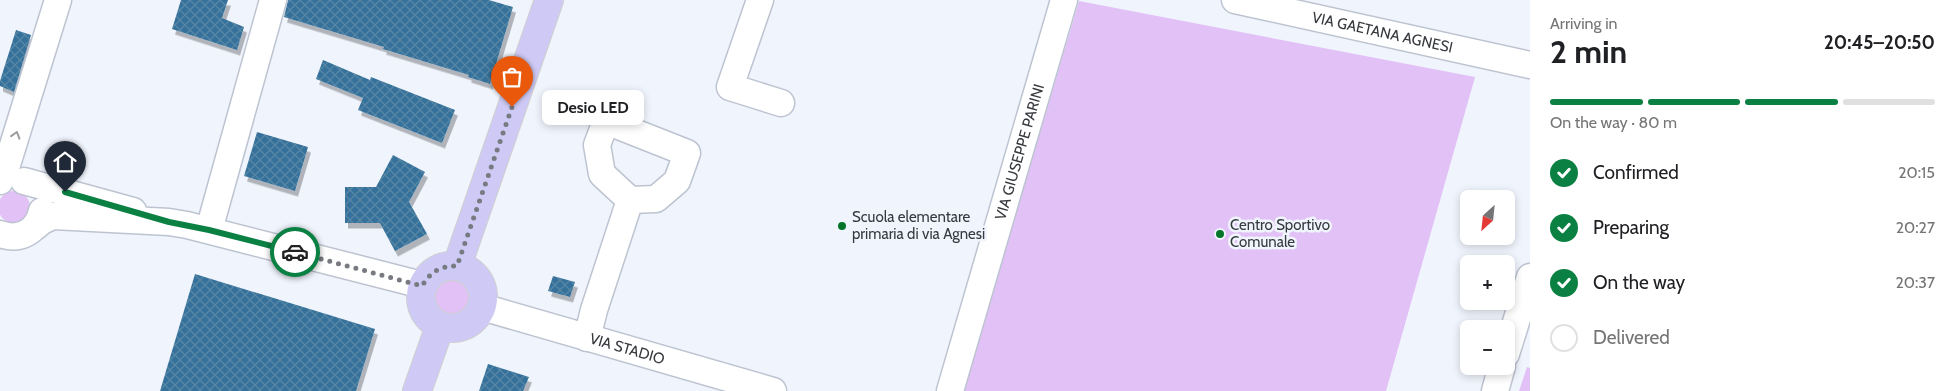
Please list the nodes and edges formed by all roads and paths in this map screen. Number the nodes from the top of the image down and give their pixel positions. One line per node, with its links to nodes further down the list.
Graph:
1 (58, 0): 9 (street, one-way to 1)
2 (273, 0): 13 (street)
3 (549, 0): 15 (main road)
4 (760, 0): 8 (street)
5 (1064, 0): 26 (street, VIA GIUSEPPE PARINI)
6 (1235, 0): 7 (street, VIA GAETANA AGNESI)
7 (1530, 65)
8 (781, 103)
9 (8, 181): 11 (street); 12 (street)
10 (630, 200): 21 (street)
11 (169, 222): 12 (street); 13 (street)
12 (36, 226): 14 (street)
13 (209, 230): 17 (street)
14 (0, 234)
15 (457, 266): 17 (main road); 18 (main road)
16 (1530, 277): 19 (street)
17 (422, 286): 20 (main road)
18 (482, 307): 20 (main road); 21 (street, VIA STADIO)
19 (1515, 325)
20 (440, 326): 24 (main road)
21 (587, 338): 23 (street, VIA STADIO)
22 (1499, 375): 27 (street)
23 (726, 385): 25 (street, VIA STADIO)
24 (417, 390)
25 (773, 391)
26 (950, 391)
27 (1495, 391)

